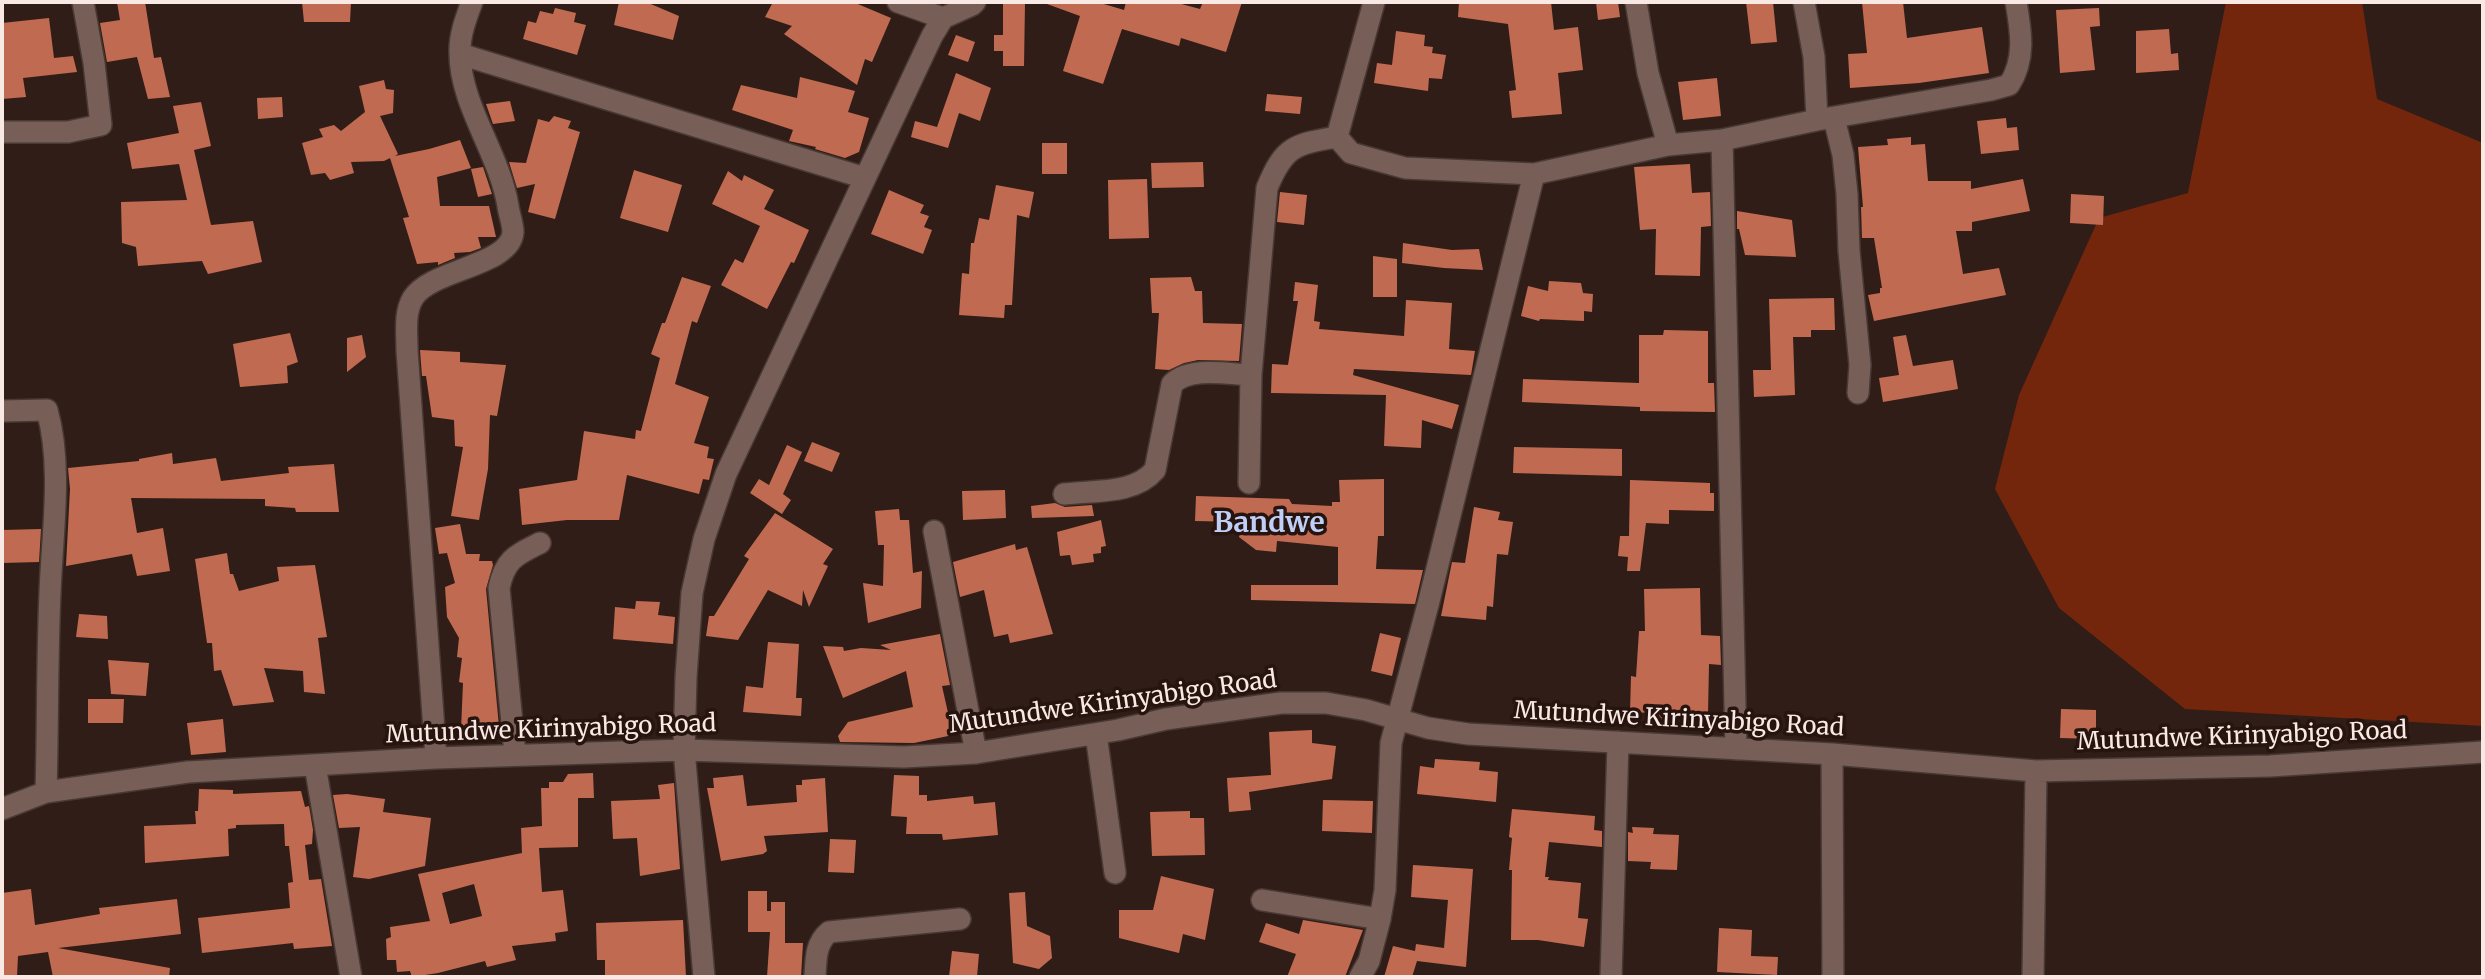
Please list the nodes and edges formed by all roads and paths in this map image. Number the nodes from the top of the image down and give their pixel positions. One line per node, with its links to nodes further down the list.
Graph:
1 (83, 2): 12 (street)
2 (472, 2): 10 (street)
3 (898, 2): 9 (street)
4 (975, 2): 9 (street)
5 (1374, 2): 13 (street)
6 (1636, 2): 15 (street)
7 (1804, 2): 11 (street)
8 (2016, 2): 11 (street)
9 (943, 18): 17 (street)
10 (460, 54): 17 (street); 34 (street)
11 (1826, 119): 14 (street); 19 (street)
12 (2, 132)
13 (1337, 137): 16 (street); 18 (street)
14 (1722, 140): 15 (street); 28 (street)
15 (1668, 145): 16 (street)
16 (1534, 174): 25 (street)
17 (865, 178): 29 (street)
18 (1251, 375): 21 (street); 22 (street)
19 (1858, 393)
20 (2, 411): 37 (street)
21 (1249, 483)
22 (1064, 494)
23 (934, 531): 31 (street)
24 (540, 543): 32 (street)
25 (1398, 719): 26 (street, Mutundwe Kirinyabigo Road); 27 (street, Mutundwe Kirinyabigo Road); 42 (street)
26 (1096, 734): 31 (street, Mutundwe Kirinyabigo Road); 39 (street)
27 (1618, 742): 28 (street, Mutundwe Kirinyabigo Road); 47 (street)
28 (1736, 749): 33 (street, Mutundwe Kirinyabigo Road)
29 (684, 750): 31 (street, Mutundwe Kirinyabigo Road); 32 (street, Mutundwe Kirinyabigo Road); 44 (street)
30 (2483, 752): 36 (street, Mutundwe Kirinyabigo Road)
31 (976, 753)
32 (515, 754): 34 (street, Mutundwe Kirinyabigo Road)
33 (1832, 754): 36 (street, Mutundwe Kirinyabigo Road); 48 (street)
34 (436, 758): 35 (street, Mutundwe Kirinyabigo Road)
35 (315, 765): 37 (street, Mutundwe Kirinyabigo Road); 43 (street)
36 (2035, 771): 49 (street)
37 (46, 792): 38 (street, Mutundwe Kirinyabigo Road)
38 (2, 809)
39 (1115, 873)
40 (1262, 900): 42 (street)
41 (960, 919): 45 (street)
42 (1380, 919): 46 (street)
43 (351, 977)
44 (704, 977)
45 (815, 977)
46 (1360, 977)
47 (1611, 977)
48 (1833, 977)
49 (2033, 977)

